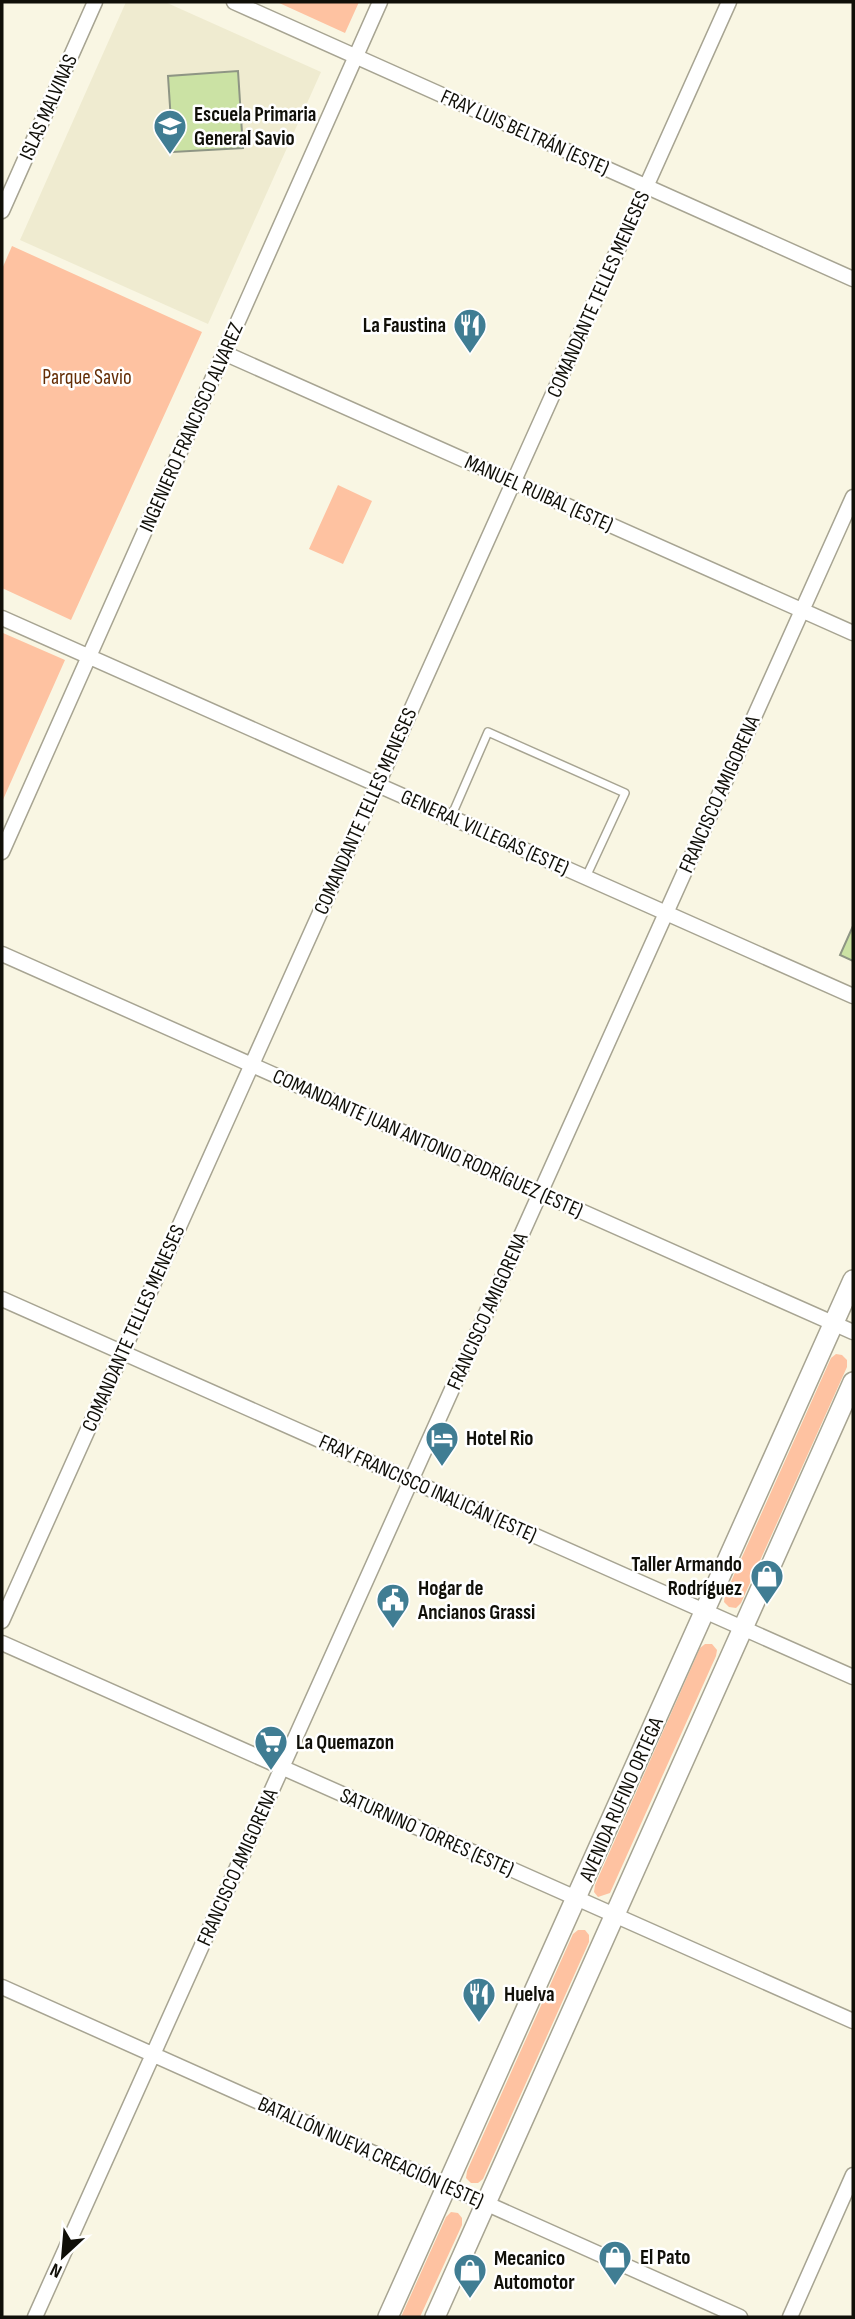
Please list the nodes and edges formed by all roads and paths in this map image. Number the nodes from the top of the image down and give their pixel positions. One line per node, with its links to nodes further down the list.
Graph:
1 (95, 2): 8 (street, ISLAS MALVINAS)
2 (234, 2): 5 (street, FRAY LUIS BELTRÁN (ESTE))
3 (380, 2): 6 (street, INGENIERO FRANCISCO ALVAREZ)
4 (729, 2): 7 (street, COMANDANTE TELLES MENESES)
5 (258, 6): 6 (street, FRAY LUIS BELTRÁN (ESTE))
6 (356, 56): 7 (street, FRAY LUIS BELTRÁN (ESTE)); 10 (street, INGENIERO FRANCISCO ALVAREZ)
7 (646, 186): 9 (street, FRAY LUIS BELTRÁN (ESTE)); 11 (street, COMANDANTE TELLES MENESES)
8 (2, 211)
9 (853, 279)
10 (224, 353): 11 (street, MANUEL RUIBAL (ESTE)); 16 (street, INGENIERO FRANCISCO ALVAREZ)
11 (514, 482): 13 (street, MANUEL RUIBAL (ESTE)); 17 (street, COMANDANTE TELLES MENESES)
12 (853, 497): 13 (street, FRANCISCO AMIGORENA)
13 (802, 611): 15 (street, MANUEL RUIBAL (ESTE)); 21 (street, FRANCISCO AMIGORENA)
14 (2, 618): 16 (street, GENERAL VILLEGAS (ESTE))
15 (853, 633)
16 (88, 656): 17 (street, GENERAL VILLEGAS (ESTE)); 19 (street, INGENIERO FRANCISCO ALVAREZ)
17 (377, 785): 18 (street, GENERAL VILLEGAS (ESTE)); 24 (street, COMANDANTE TELLES MENESES)
18 (451, 817): 20 (street, GENERAL VILLEGAS (ESTE)); 20 (lane)
19 (2, 852)
20 (586, 877): 21 (street, GENERAL VILLEGAS (ESTE))
21 (666, 912): 23 (street, GENERAL VILLEGAS (ESTE)); 25 (street, FRANCISCO AMIGORENA)
22 (2, 954): 24 (street, COMANDANTE JUAN ANTONIO RODRÍGUEZ (ESTE))
23 (853, 996)
24 (251, 1065): 25 (street, COMANDANTE JUAN ANTONIO RODRÍGUEZ (ESTE)); 30 (street, COMANDANTE TELLES MENESES)
25 (540, 1193): 28 (street, COMANDANTE JUAN ANTONIO RODRÍGUEZ (ESTE)); 32 (street, FRANCISCO AMIGORENA)
26 (853, 1280): 28 (main road, AVENIDA RUFINO ORTEGA)
27 (2, 1299): 30 (street, FRAY FRANCISCO INALICÁN (ESTE))
28 (833, 1324): 29 (street, COMANDANTE JUAN ANTONIO RODRÍGUEZ (ESTE)); 33 (main road, AVENIDA RUFINO ORTEGA)
29 (853, 1332)
30 (122, 1353): 32 (street, FRAY FRANCISCO INALICÁN (ESTE)); 34 (street, COMANDANTE TELLES MENESES)
31 (853, 1382): 35 (main road, AVENIDA RUFINO ORTEGA)
32 (411, 1481): 33 (street, FRAY FRANCISCO INALICÁN (ESTE)); 38 (street, FRANCISCO AMIGORENA)
33 (705, 1611): 35 (street, FRAY FRANCISCO INALICÁN (ESTE)); 39 (main road, AVENIDA RUFINO ORTEGA)
34 (2, 1620)
35 (743, 1628): 37 (street, FRAY FRANCISCO INALICÁN (ESTE)); 40 (main road, AVENIDA RUFINO ORTEGA)
36 (2, 1643): 38 (street, SATURNINO TORRES (ESTE))
37 (853, 1677)
38 (282, 1768): 39 (street, SATURNINO TORRES (ESTE)); 43 (street, FRANCISCO AMIGORENA)
39 (576, 1898): 40 (street, SATURNINO TORRES (ESTE)); 45 (main road, AVENIDA RUFINO ORTEGA)
40 (615, 1915): 42 (street, SATURNINO TORRES (ESTE)); 46 (main road, AVENIDA RUFINO ORTEGA)
41 (2, 1987): 43 (street, BATALLÓN NUEVA CREACIÓN (ESTE))
42 (853, 2021)
43 (153, 2055): 45 (street, BATALLÓN NUEVA CREACIÓN (ESTE)); 47 (street, FRANCISCO AMIGORENA)
44 (853, 2175): 51 (street)
45 (447, 2186): 46 (street, BATALLÓN NUEVA CREACIÓN (ESTE)); 48 (main road, AVENIDA RUFINO ORTEGA)
46 (486, 2203): 49 (main road, AVENIDA RUFINO ORTEGA); 50 (street, BATALLÓN NUEVA CREACIÓN (ESTE))
47 (34, 2317)
48 (388, 2317)
49 (435, 2317)
50 (740, 2317)
51 (790, 2317)

